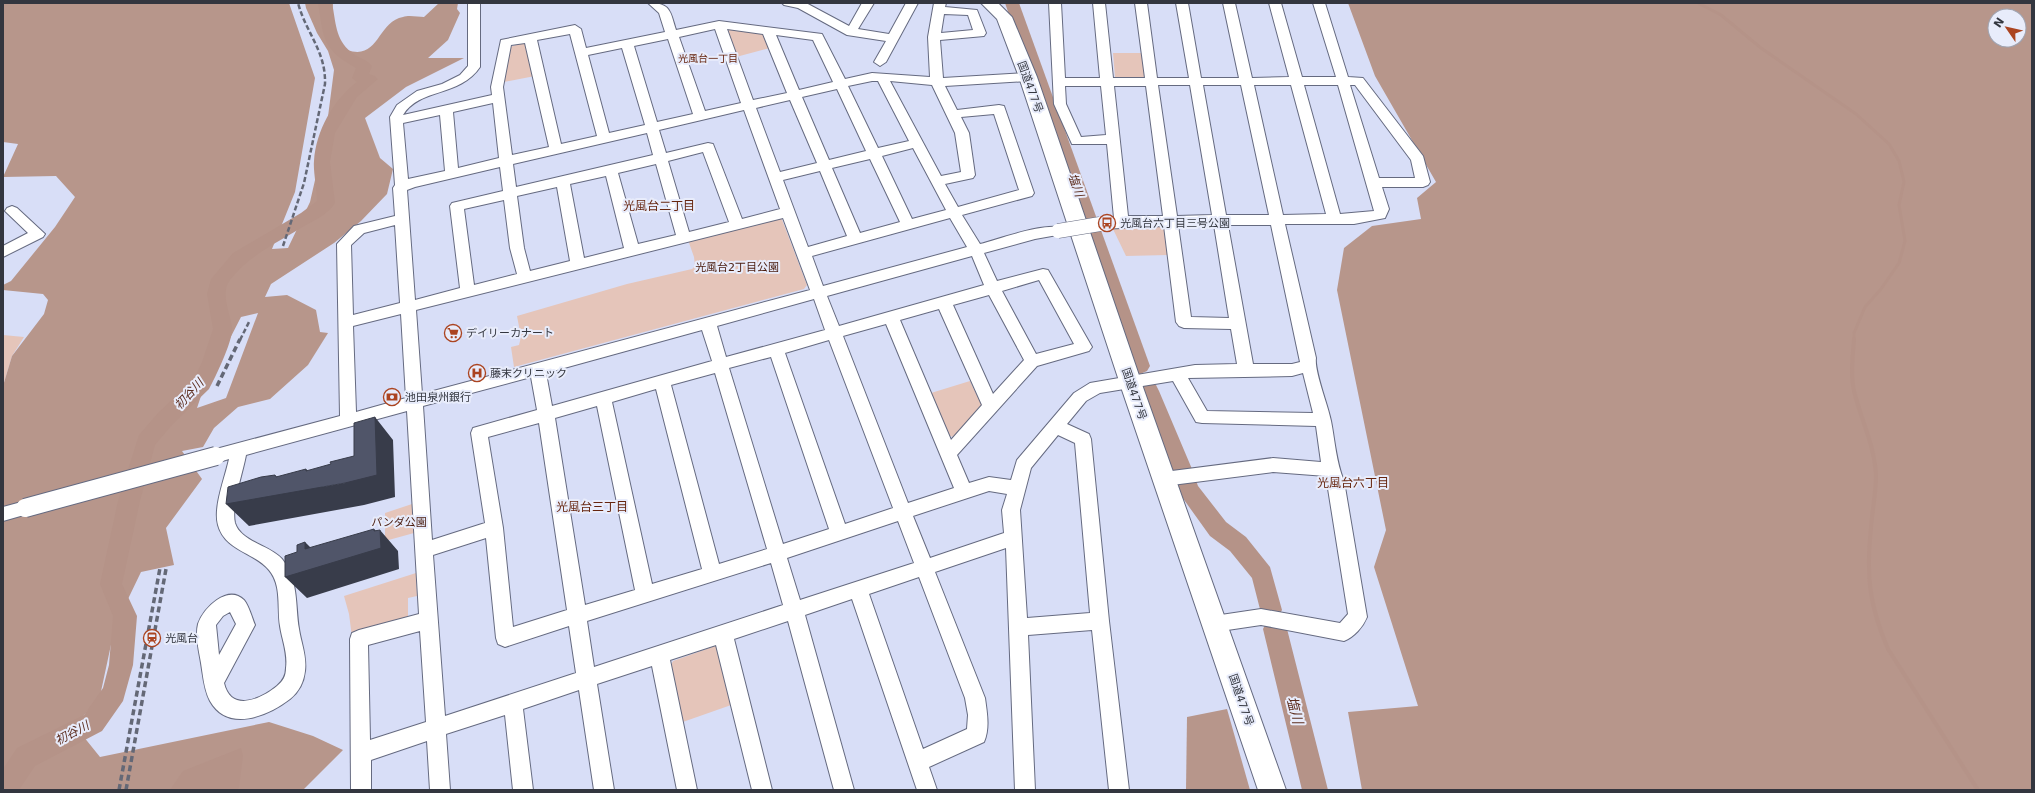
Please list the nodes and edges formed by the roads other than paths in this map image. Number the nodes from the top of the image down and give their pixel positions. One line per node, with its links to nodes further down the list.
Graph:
1 (474, 3): 44 (street)
2 (654, 3): 20 (street)
3 (788, 3): 16 (street)
4 (825, 3): 16 (street)
5 (868, 3): 19 (street)
6 (912, 3): 23 (street)
7 (989, 3): 28 (highway, 国道477号)
8 (1055, 3): 35 (street)
9 (1099, 3): 36 (street)
10 (1141, 3): 29 (street)
11 (1182, 3): 30 (street)
12 (1229, 3): 31 (street)
13 (1275, 3): 32 (street)
14 (1319, 3): 33 (street)
15 (940, 7): 21 (street); 21 (street)
16 (818, 14): 19 (street)
17 (718, 25): 18 (street); 20 (street); 40 (street)
18 (768, 31): 37 (street); 38 (street)
19 (851, 32): 23 (street)
20 (672, 34): 24 (street); 43 (street)
21 (934, 37): 34 (street)
22 (530, 38): 25 (street); 39 (street); 49 (street)
23 (893, 38): 26 (street)
24 (627, 44): 25 (street); 45 (street)
25 (582, 53): 46 (street)
26 (880, 62)
27 (882, 77): 34 (street); 37 (street); 48 (street)
28 (1028, 77): 34 (street); 98 (highway, 国道477号)
29 (1152, 81): 30 (street); 36 (street); 67 (street)
30 (1195, 81): 31 (street); 68 (street)
31 (1247, 81): 32 (street); 69 (street)
32 (1296, 81): 33 (street); 65 (street)
33 (1343, 81): 59 (street); 59 (street)
34 (937, 82): 42 (street)
35 (1059, 82): 36 (street); 47 (street)
36 (1107, 82): 47 (street)
37 (841, 84): 38 (street); 50 (street)
38 (795, 94): 40 (street); 53 (street)
39 (498, 98): 41 (street); 52 (street)
40 (748, 106): 43 (street); 56 (street)
41 (446, 110): 44 (street); 55 (street)
42 (954, 114): 58 (street); 64 (street)
43 (700, 117): 45 (street)
44 (396, 122): 60 (street)
45 (652, 128): 46 (street); 51 (street)
46 (604, 139): 49 (street)
47 (1113, 139): 70 (street)
48 (917, 143): 50 (street); 58 (street)
49 (556, 150): 52 (street)
50 (874, 154): 53 (street); 72 (street)
51 (661, 158): 54 (street); 71 (street); 73 (street)
52 (506, 161): 55 (street); 61 (street)
53 (825, 166): 56 (street); 74 (street)
54 (611, 170): 57 (street); 75 (street)
55 (452, 174): 60 (street)
56 (775, 178): 63 (street)
57 (563, 181): 61 (street); 79 (street)
58 (937, 181): 64 (street)
59 (1374, 183): 65 (street)
60 (402, 186): 66 (street)
61 (510, 194): 80 (street); 82 (street)
62 (6, 210): 77 (street)
63 (788, 212): 71 (street); 78 (street)
64 (954, 213): 72 (street); 76 (street)
65 (1334, 219): 69 (street)
66 (402, 220): 85 (street); 87 (street)
67 (1170, 220): 68 (street); 70 (street); 89 (street)
68 (1220, 220): 69 (street); 89 (street)
69 (1277, 220): 94 (street)
70 (1121, 221): 76 (street, bridge)
71 (737, 225): 73 (street)
72 (908, 225): 74 (street)
73 (684, 238): 75 (street)
74 (856, 239): 78 (street)
75 (632, 250): 79 (street)
76 (976, 250): 81 (street); 83 (street)
77 (3, 252)
78 (804, 253): 83 (street)
79 (578, 264): 80 (street)
80 (525, 278): 82 (street)
81 (993, 288): 84 (street); 92 (street); 92 (street)
82 (468, 292): 85 (street)
83 (820, 292): 88 (street); 90 (street)
84 (944, 302): 86 (street); 102 (street)
85 (407, 308): 87 (street); 101 (street)
86 (891, 317): 90 (street); 108 (street)
87 (347, 322): 104 (street)
88 (708, 323): 93 (street); 95 (street)
89 (1238, 324): 96 (street)
90 (835, 333): 91 (street); 113 (street)
91 (776, 350): 93 (street); 116 (street)
92 (1032, 361): 102 (street)
93 (720, 365): 99 (street); 119 (street)
94 (1307, 366): 96 (street); 105 (street)
95 (536, 369): 101 (street); 103 (street)
96 (1246, 370): 97 (street)
97 (1177, 374): 98 (street); 105 (street)
98 (1130, 381): 106 (street); 110 (highway, 国道477号)
99 (662, 382): 100 (street); 121 (street)
100 (603, 398): 103 (street); 123 (street)
101 (413, 402): 104 (street); 118 (street)
102 (991, 407): 108 (street)
103 (546, 415): 115 (street); 125 (street)
104 (348, 420): 107 (street)
105 (1324, 420): 109 (street)
106 (1056, 426): 111 (street); 127 (street)
107 (239, 450): 114 (street, bridge); 133 (street)
108 (948, 454): 112 (street)
109 (1331, 470): 110 (street); 128 (street)
110 (1164, 479): 128 (highway, 国道477号)
111 (1016, 488): 112 (street); 117 (street)
112 (964, 492): 113 (street)
113 (904, 511): 116 (street); 120 (street)
114 (3, 514)
115 (494, 528): 118 (street); 125 (street)
116 (839, 532): 119 (street)
117 (1013, 538): 120 (street); 129 (street)
118 (424, 550): 126 (street)
119 (776, 554): 121 (street); 124 (street)
120 (925, 566): 122 (street); 137 (street)
121 (712, 573): 123 (street)
122 (858, 590): 124 (street); 137 (street)
123 (645, 595): 125 (street)
124 (794, 610): 130 (street); 144 (street)
125 (577, 617): 132 (street)
126 (428, 620): 135 (street); 136 (street)
127 (1100, 621): 129 (street); 147 (street)
128 (1214, 624): 148 (highway, 国道477号)
129 (1018, 627): 146 (street)
130 (723, 634): 131 (street); 143 (street)
131 (659, 655): 132 (street); 142 (street)
132 (586, 679): 134 (street); 141 (street)
133 (214, 682)
134 (514, 703): 135 (street); 140 (street)
135 (435, 729): 136 (street); 139 (street)
136 (361, 753): 138 (street)
137 (918, 762): 145 (street)
138 (361, 790)
139 (440, 790)
140 (523, 790)
141 (604, 790)
142 (687, 790)
143 (762, 790)
144 (844, 790)
145 (927, 790)
146 (1025, 790)
147 (1119, 790)
148 (1272, 790)

